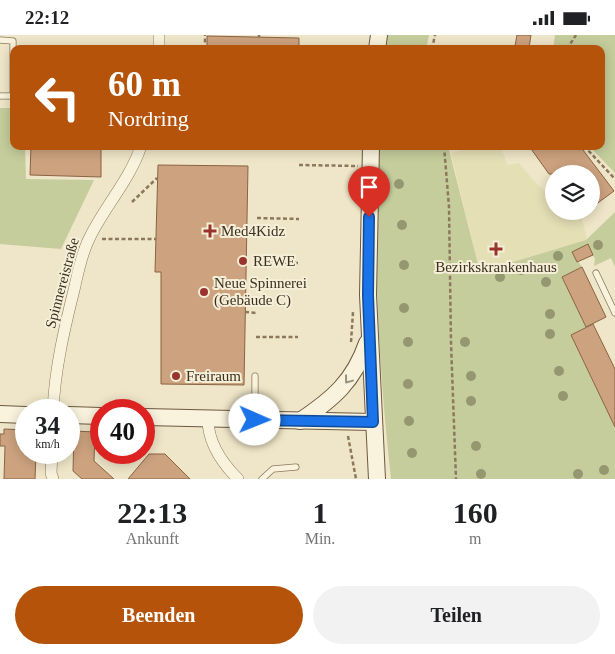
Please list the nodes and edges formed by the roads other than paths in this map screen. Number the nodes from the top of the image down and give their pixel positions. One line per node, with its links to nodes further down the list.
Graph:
1 (0, 40): 2 (lane)
2 (13, 45)
3 (139, 150): 9 (street, Spinnereistraße)
4 (371, 150): 7 (main road)
5 (596, 273): 6 (lane)
6 (615, 313)
7 (369, 337): 15 (main road, one-way to 15); 16 (main road)
8 (255, 376): 14 (lane)
9 (54, 399)
10 (0, 414): 11 (main road)
11 (15, 415)
12 (155, 417): 13 (main road)
13 (208, 419): 14 (main road); 20 (street)
14 (255, 420): 15 (main road)
15 (300, 421): 16 (main road)
16 (373, 422): 22 (main road)
17 (51, 464): 19 (street)
18 (296, 467): 21 (lane)
19 (53, 479)
20 (238, 479)
21 (262, 479)
22 (377, 479)

